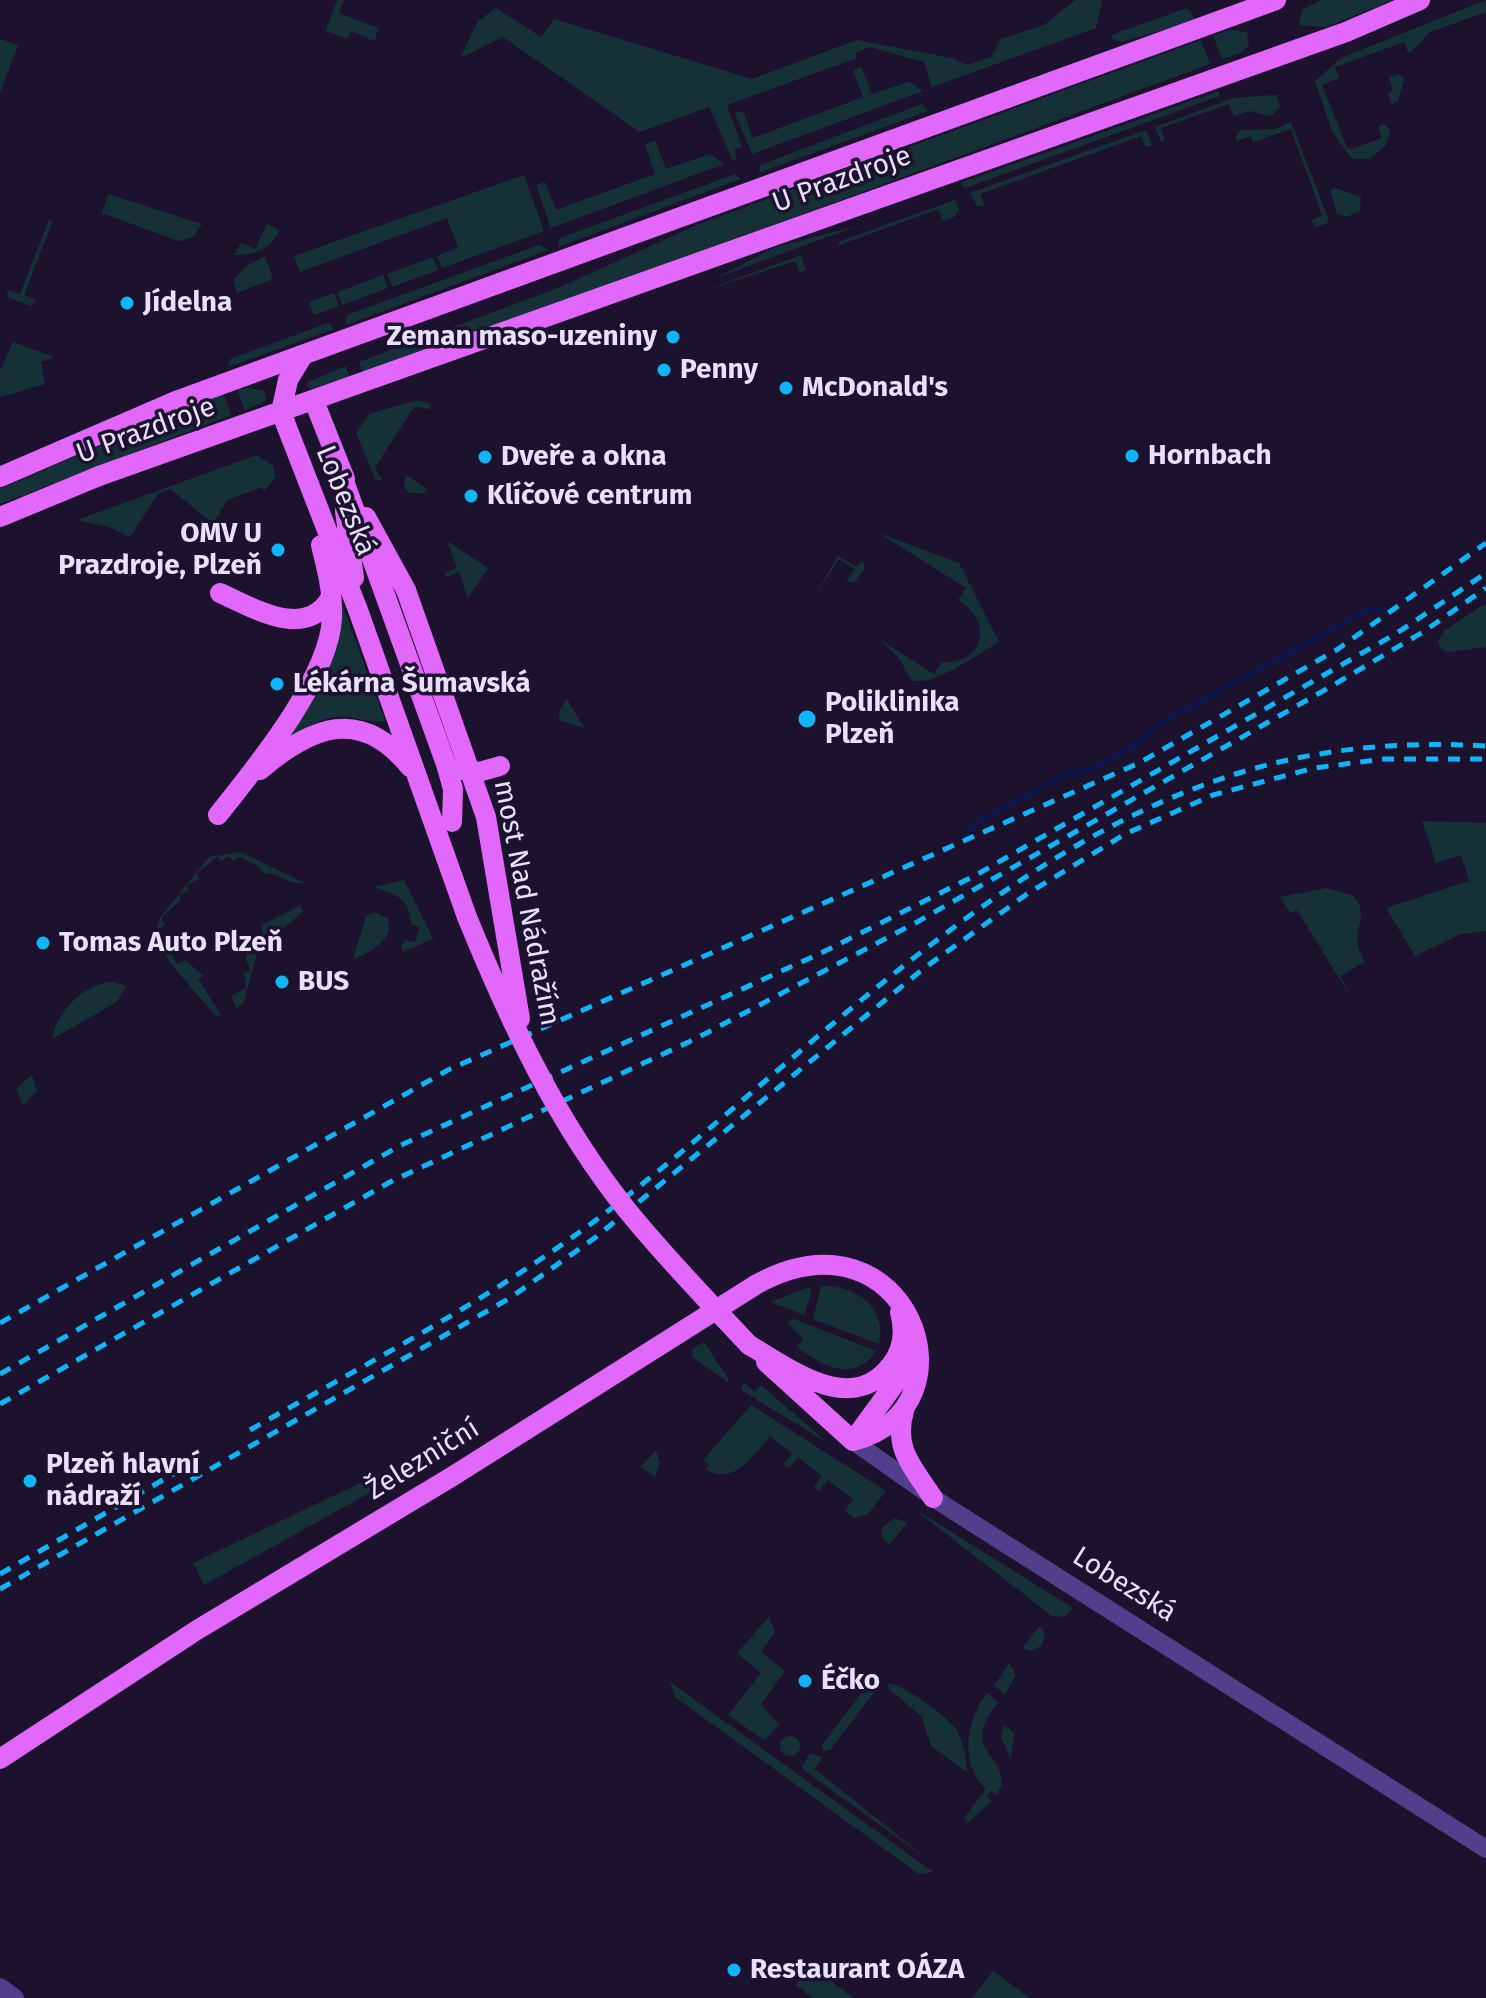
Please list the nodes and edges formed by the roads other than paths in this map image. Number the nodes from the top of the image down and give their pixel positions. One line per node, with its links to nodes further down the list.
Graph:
1 (1276, 0): 3 (main road, U Prazdroje)
2 (1420, 0): 6 (main road, U Prazdroje)
3 (303, 355): 4 (main road, U Prazdroje); 5 (main road)
4 (261, 370): 5 (main road); 9 (main road, U Prazdroje)
5 (288, 380): 6 (main road); 7 (main road)
6 (314, 401): 7 (main road, U Prazdroje); 8 (main road, Lobezská)
7 (281, 412): 10 (main road, Lobezská); 11 (main road, U Prazdroje)
8 (340, 470): 12 (main road, Lobezská); 15 (main road); 16 (main road)
9 (0, 477)
10 (307, 483): 14 (main road); 15 (main road, Lobezská)
11 (0, 517)
12 (406, 590): 22 (main road, most Nad Nádražím, bridge)
13 (220, 593): 14 (main road)
14 (331, 597): 19 (main road)
15 (358, 610): 18 (main road, most Nad Nádražím)
16 (444, 758): 17 (main road); 21 (main road)
17 (500, 766)
18 (415, 773): 19 (main road); 22 (main road, most Nad Nádražím, bridge)
19 (242, 785): 20 (main road)
20 (218, 815)
21 (452, 822)
22 (524, 1047): 24 (main road, most Nad Nádražím, bridge)
23 (884, 1286): 24 (main road); 25 (main road, Železniční); 26 (main road); 28 (main road, Železniční)
24 (749, 1345): 26 (main road, Lobezská)
25 (913, 1389): 26 (main road, Železniční); 27 (main road)
26 (853, 1441): 27 (street, Lobezská)
27 (933, 1498): 29 (street, Lobezská)
28 (0, 1759)
29 (1486, 1849)
30 (0, 1987): 31 (street)
31 (15, 1998)

